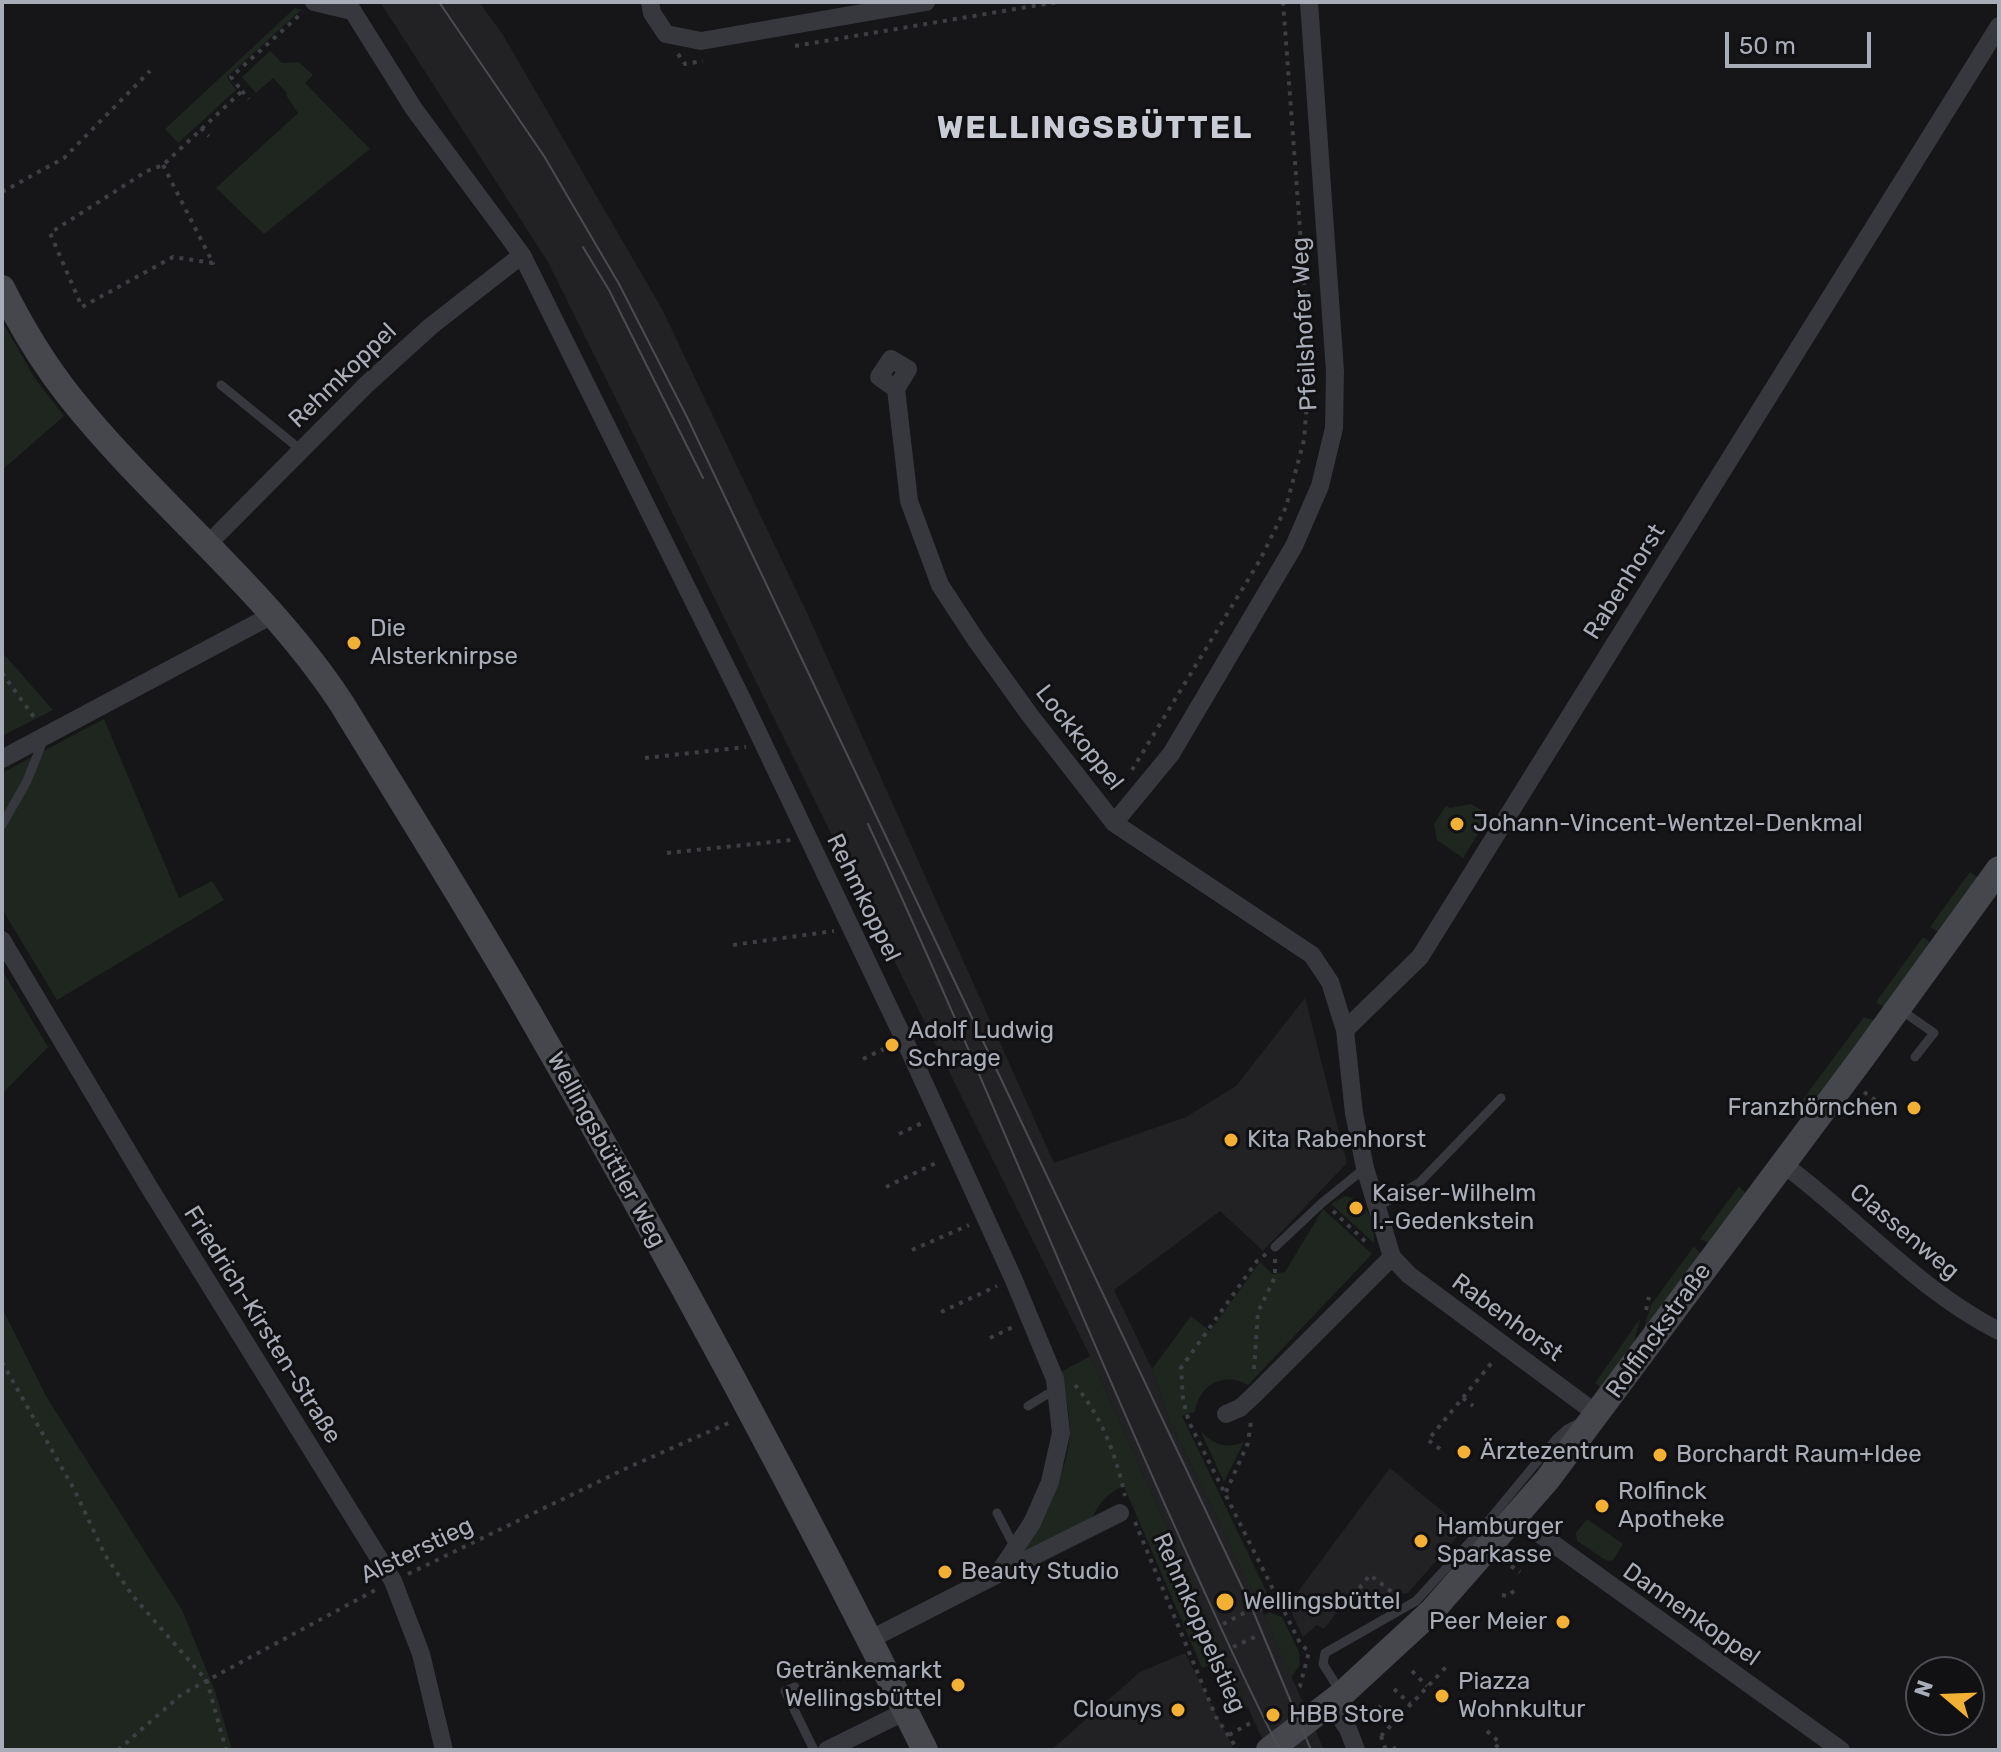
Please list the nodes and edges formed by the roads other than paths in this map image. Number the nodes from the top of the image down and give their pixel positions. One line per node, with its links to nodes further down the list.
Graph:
1 (314, 2): 5 (street, Rehmkoppel)
2 (650, 2): 3 (street)
3 (925, 2)
4 (1309, 2): 16 (street, Pfeilshofer Weg)
5 (349, 6): 7 (street, Rehmkoppel)
6 (1999, 26): 21 (street, Rabenhorst)
7 (522, 255): 11 (street, Rehmkoppel); 30 (street, Rehmkoppel)
8 (2, 288): 12 (main road, Wellingsbüttler Weg)
9 (221, 385): 11 (lane)
10 (896, 389): 16 (street, Lockkoppel)
11 (301, 450): 12 (street, Rehmkoppel)
12 (208, 544): 13 (main road, Wellingsbüttler Weg)
13 (274, 614): 14 (street); 41 (main road, Wellingsbüttler Weg)
14 (46, 735): 15 (street); 17 (lane)
15 (2, 759)
16 (1114, 823): 21 (street, Lockkoppel)
17 (2, 825)
18 (1999, 869): 20 (main road, Rolfinckstraße)
19 (2, 940): 45 (street, Friedrich-Kirsten-Straße)
20 (1898, 1008): 22 (lane); 24 (main road, Rolfinckstraße)
21 (1345, 1030): 25 (street)
22 (1915, 1057)
23 (1501, 1098): 26 (lane)
24 (1783, 1164): 29 (street, Classenweg); 33 (main road, Rolfinckstraße)
25 (1365, 1168): 26 (street); 27 (lane)
26 (1377, 1207): 28 (street)
27 (1275, 1247)
28 (1390, 1259): 32 (street); 33 (street, Rabenhorst)
29 (1999, 1331)
30 (1056, 1389): 31 (lane); 37 (street, Rehmkoppel)
31 (1028, 1406)
32 (1226, 1414)
33 (1597, 1414): 36 (main road, Rolfinckstraße); 40 (lane)
34 (1127, 1511): 38 (street, Rehmkoppel)
35 (997, 1513): 37 (lane)
36 (1516, 1517): 39 (main road, Rolfinckstraße); 51 (street, Dannenkoppel)
37 (1015, 1548): 38 (street, Rehmkoppel)
38 (998, 1574): 41 (street, Rehmkoppel)
39 (1450, 1592): 40 (lane); 43 (main road, Rolfinckstraße)
40 (1407, 1607): 43 (lane)
41 (869, 1640): 44 (main road, Wellingsbüttler Weg)
42 (795, 1687): 46 (lane)
43 (1336, 1698): 49 (main road, Rolfinckstraße); 50 (street)
44 (906, 1711): 47 (street); 48 (main road, Wellingsbüttler Weg)
45 (444, 1750)
46 (814, 1750)
47 (827, 1750)
48 (925, 1750)
49 (1269, 1750)
50 (1356, 1750)
51 (1841, 1750)

